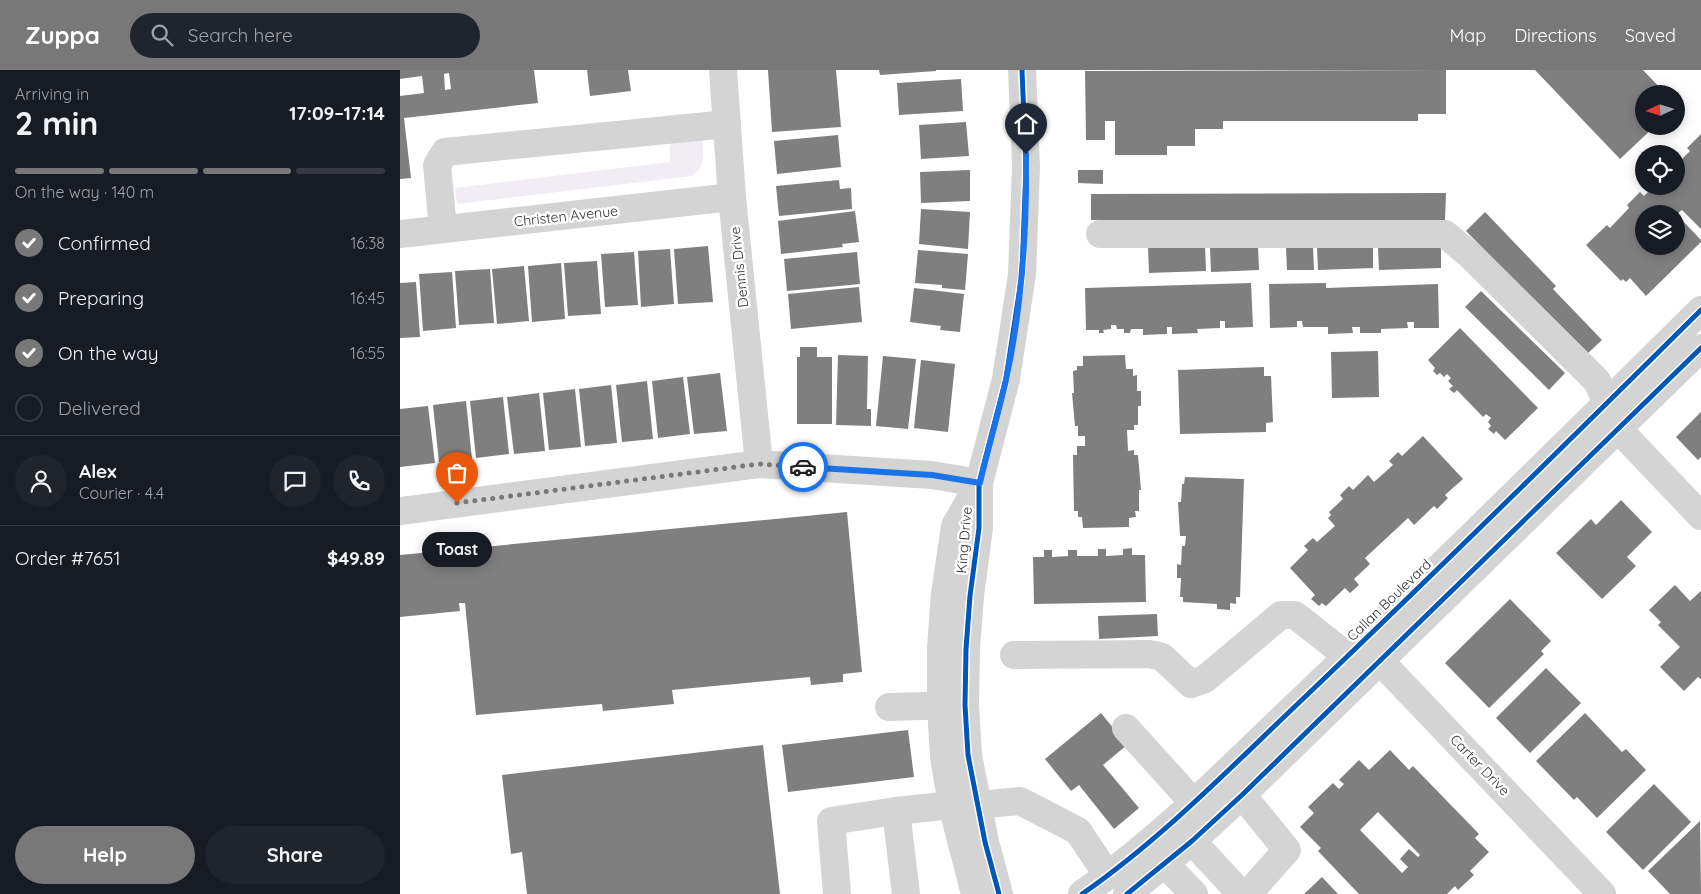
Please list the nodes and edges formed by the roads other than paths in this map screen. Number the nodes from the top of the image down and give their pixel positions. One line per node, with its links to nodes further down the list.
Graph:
1 (723, 70): 3 (street, Dennis Drive)
2 (1022, 70): 13 (street, King Drive)
3 (727, 124): 4 (street, Dennis Drive); 5 (street)
4 (732, 197): 5 (street, Christen Avenue); 12 (street, Dennis Drive)
5 (443, 229): 6 (street, Christen Avenue)
6 (400, 234)
7 (1100, 234): 10 (street)
8 (1701, 310): 10 (street, Callan Boulevard)
9 (1701, 348): 11 (street, Callan Boulevard)
10 (1606, 404): 11 (street); 17 (street, Callan Boulevard)
11 (1619, 430): 15 (street); 18 (street, Callan Boulevard)
12 (759, 464): 13 (street); 14 (street)
13 (980, 483): 19 (street, King Drive)
14 (400, 511)
15 (1701, 516)
16 (1014, 655): 17 (street)
17 (1347, 656): 18 (street); 23 (street, Callan Boulevard)
18 (1380, 661): 22 (street, Callan Boulevard); 37 (street, Carter Drive)
19 (953, 706): 20 (street); 24 (street, King Drive)
20 (888, 707)
21 (1126, 728): 23 (street)
22 (1242, 795): 26 (street, Callan Boulevard); 36 (street)
23 (1193, 802): 28 (street, Callan Boulevard)
24 (964, 805): 25 (street); 28 (street); 31 (street, King Drive); 32 (street, King Drive)
25 (896, 811): 29 (street); 30 (street)
26 (1192, 841): 27 (street, Callan Boulevard); 35 (street)
27 (1165, 864): 28 (street, Callan Boulevard); 34 (street)
28 (1117, 885): 33 (street, Callan Boulevard)
29 (837, 894)
30 (906, 894)
31 (975, 894)
32 (999, 894)
33 (1082, 894)
34 (1194, 894)
35 (1241, 894)
36 (1248, 894)
37 (1602, 894)

